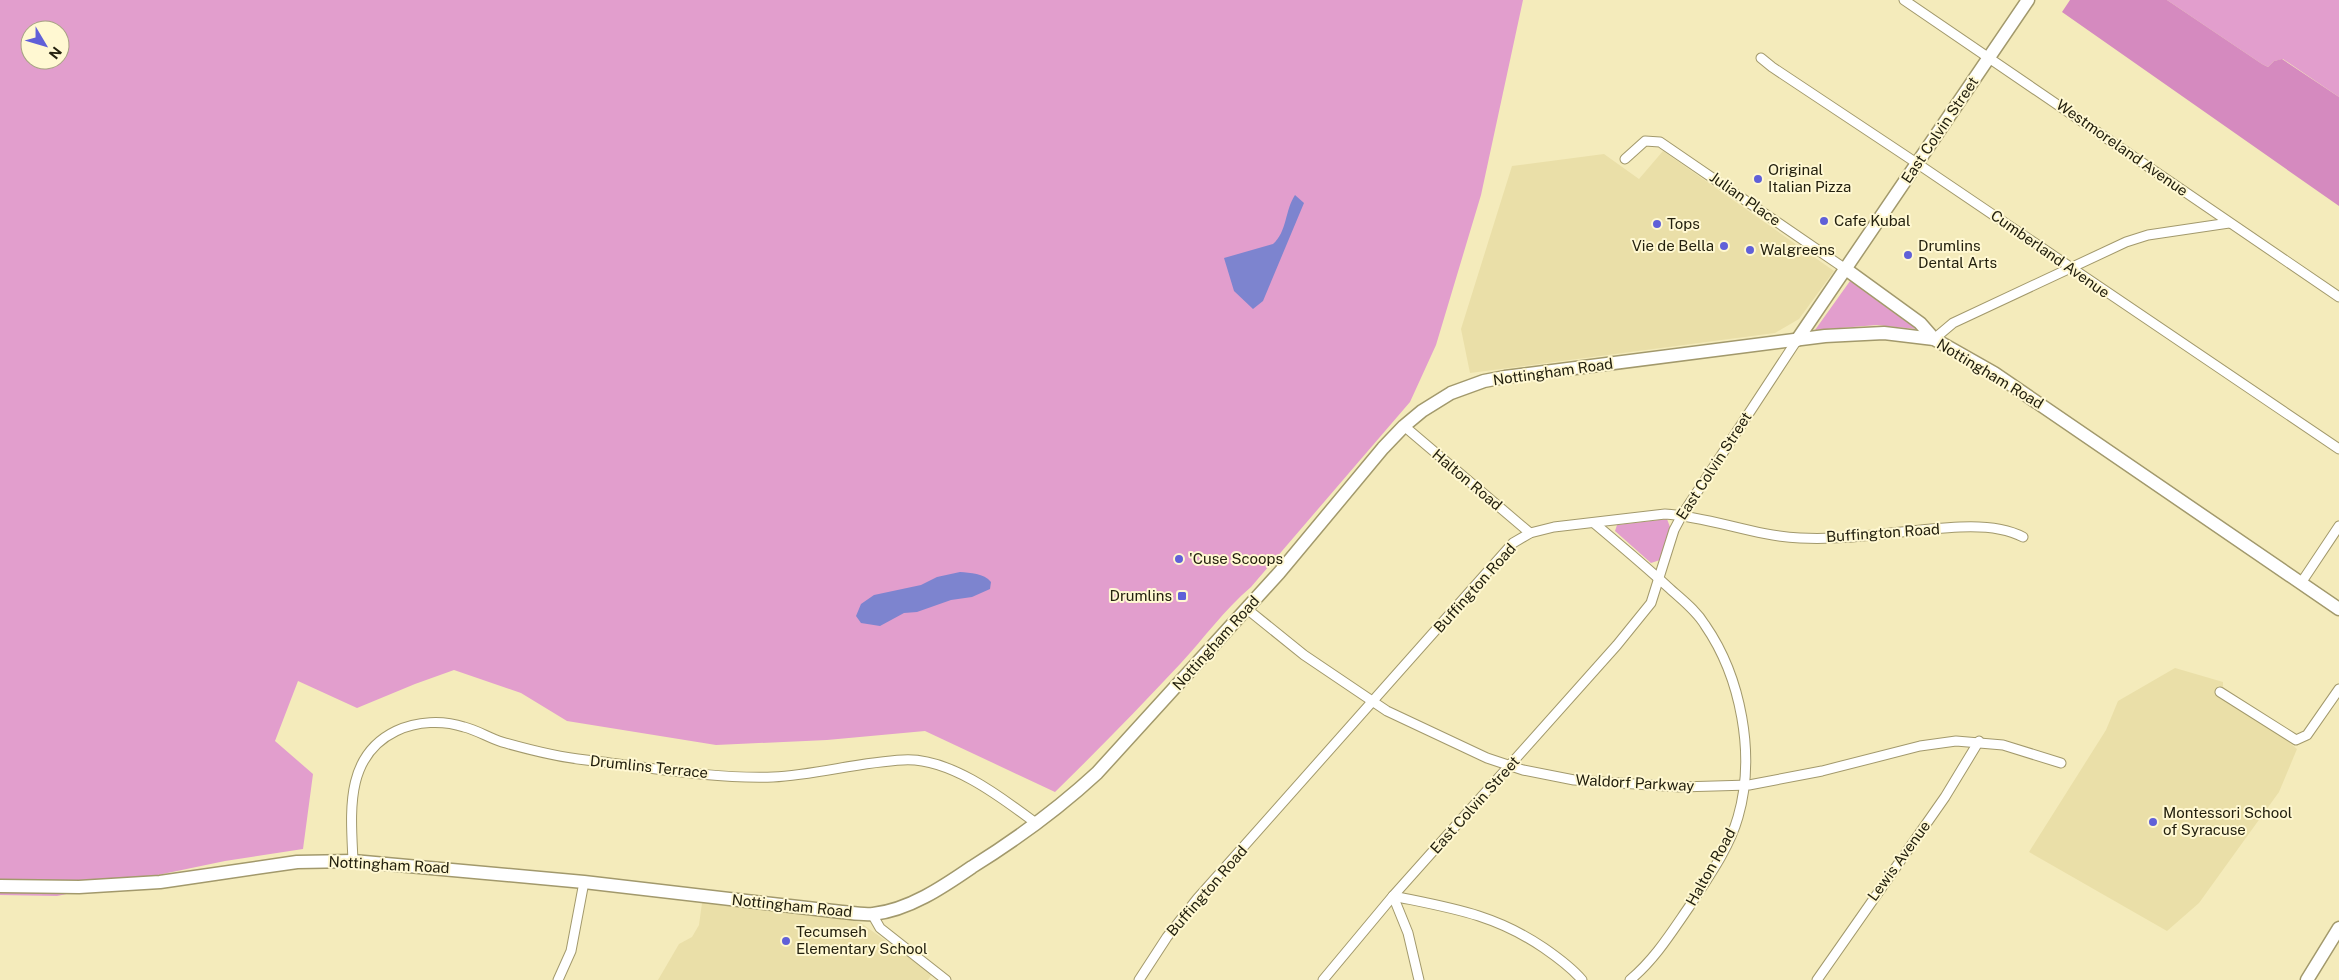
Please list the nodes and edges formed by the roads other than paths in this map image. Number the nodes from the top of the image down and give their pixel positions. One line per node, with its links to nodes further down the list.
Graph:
1 (1904, 0): 3 (street, Westmoreland Avenue)
2 (2028, 0): 3 (street, East Colvin Street)
3 (1990, 57): 6 (street, East Colvin Street); 7 (street, Westmoreland Avenue)
4 (1761, 58): 6 (street, Cumberland Avenue)
5 (1625, 159): 9 (street, Julian Place)
6 (1918, 164): 8 (street, Cumberland Avenue); 9 (street, East Colvin Street)
7 (2229, 223): 8 (street); 10 (street, Westmoreland Avenue)
8 (2070, 268): 11 (street); 14 (street, Cumberland Avenue)
9 (1847, 270): 11 (street, Julian Place); 12 (street, East Colvin Street)
10 (2339, 296)
11 (1934, 338): 12 (street, Nottingham Road); 21 (street, Nottingham Road)
12 (1797, 340): 13 (street, Nottingham Road); 15 (street, East Colvin Street)
13 (1404, 426): 18 (street, Halton Road); 22 (street, Nottingham Road)
14 (2339, 449)
15 (1682, 515): 16 (street, Buffington Road); 19 (street, Buffington Road); 20 (street, East Colvin Street)
16 (1594, 523): 18 (street, Buffington Road); 20 (street, Halton Road)
17 (2339, 526): 21 (street)
18 (1530, 533): 26 (street, Buffington Road)
19 (2023, 537)
20 (1659, 579): 29 (street, East Colvin Street); 30 (street, Halton Road)
21 (2302, 583): 23 (street, Nottingham Road)
22 (1247, 609): 26 (street, Waldorf Parkway); 31 (street, Nottingham Road)
23 (2339, 609)
24 (2339, 689): 25 (street)
25 (2220, 692)
26 (1372, 702): 29 (street, Waldorf Parkway); 40 (street, Buffington Road)
27 (1979, 741): 28 (street, Waldorf Parkway); 30 (street, Waldorf Parkway); 45 (street, Lewis Avenue)
28 (2061, 763)
29 (1510, 766): 30 (street, Waldorf Parkway); 35 (street, East Colvin Street)
30 (1743, 785): 44 (street, Halton Road)
31 (1037, 824): 32 (street, Drumlins Terrace); 36 (street, Nottingham Road)
32 (353, 861): 33 (street, Nottingham Road); 34 (street, Nottingham Road)
33 (584, 882): 36 (street, Nottingham Road); 38 (street)
34 (0, 886)
35 (1393, 896): 41 (street, East Colvin Street); 42 (street); 43 (street)
36 (872, 914): 39 (street)
37 (2339, 928): 46 (street)
38 (558, 980)
39 (946, 980)
40 (1139, 980)
41 (1323, 980)
42 (1419, 980)
43 (1582, 980)
44 (1630, 980)
45 (1817, 980)
46 (2307, 980)

